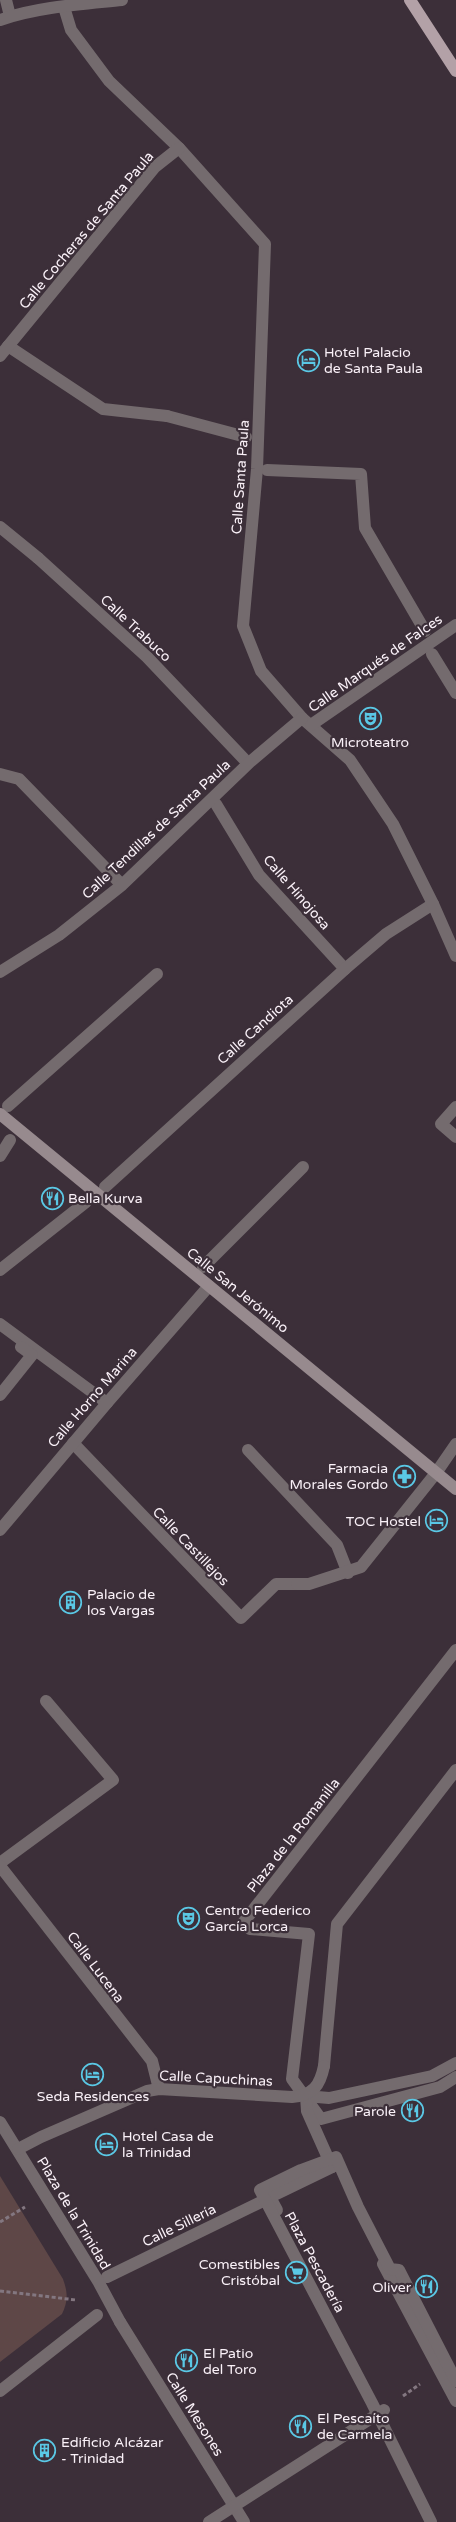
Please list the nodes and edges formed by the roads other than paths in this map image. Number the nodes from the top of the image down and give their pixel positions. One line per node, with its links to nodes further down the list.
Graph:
1 (6, 0): 6 (street)
2 (122, 0): 4 (street)
3 (410, 0): 7 (main road)
4 (80, 2): 5 (street)
5 (64, 7): 6 (street); 8 (street, Calle Santa Paula)
6 (5, 18)
7 (456, 71)
8 (179, 148): 9 (street, Calle Cocheras de Santa Paula); 17 (street, Calle Santa Paula)
9 (4, 351): 10 (street)
10 (246, 437)
11 (267, 470): 14 (street)
12 (0, 528): 18 (street, Calle Trabuco)
13 (456, 625): 17 (street, Calle Marqués de Falces)
14 (425, 631)
15 (432, 654): 16 (street)
16 (456, 693)
17 (306, 722): 22 (street, Calle Santa Paula); 25 (street, Calle Tendillas de Santa Paula)
18 (244, 759)
19 (0, 774): 21 (street)
20 (216, 804): 24 (street, Calle Hinojosa)
21 (118, 881)
22 (433, 904): 23 (street, Calle Santa Paula); 24 (street, Calle Candiota)
23 (456, 956)
24 (345, 969): 33 (street, Calle Candiota)
25 (0, 972)
26 (157, 974): 28 (street, Calle San Jerónimo)
27 (456, 1106): 29 (street)
28 (4, 1110): 37 (main road, Calle San Jerónimo)
29 (456, 1137)
30 (10, 1140): 31 (street)
31 (0, 1156)
32 (303, 1167): 35 (street)
33 (105, 1187)
34 (86, 1202): 36 (street)
35 (203, 1267)
36 (0, 1270)
37 (210, 1286): 41 (street, Calle Horno Marina); 45 (main road, Calle San Jerónimo)
38 (0, 1324): 41 (street)
39 (0, 1332): 40 (street)
40 (0, 1395)
41 (107, 1403): 42 (street, Calle Horno Marina)
42 (72, 1443): 47 (street, Calle Horno Marina); 48 (street, Calle Castillejos)
43 (456, 1444): 45 (street)
44 (248, 1450): 48 (street)
45 (436, 1473): 46 (main road, Calle San Jerónimo); 48 (street)
46 (456, 1489)
47 (0, 1530)
48 (348, 1573)
49 (456, 1650): 56 (street, Plaza de la Romanilla)
50 (46, 1700): 52 (street)
51 (456, 1770): 56 (street)
52 (0, 1865): 55 (street, Calle Lucena)
53 (456, 2063): 56 (street)
54 (456, 2078): 56 (street, Plaza de la Romanilla)
55 (159, 2089): 56 (street, Calle Capuchinas); 58 (street, Calle Capuchinas)
56 (306, 2096): 59 (street)
57 (0, 2122): 58 (street, Plaza de la Trinidad)
58 (18, 2149): 63 (street, Plaza de la Trinidad)
59 (330, 2164): 60 (street); 64 (street); 68 (street, Plaza Pescadería)
60 (265, 2200): 61 (street, Calle Sillería); 68 (street, Plaza Pescadería)
61 (107, 2277)
62 (97, 2315): 66 (street)
63 (120, 2322): 69 (street, Calle Mesones)
64 (448, 2365): 65 (street); 67 (street)
65 (456, 2381)
66 (0, 2391)
67 (456, 2401)
68 (381, 2412): 69 (street); 72 (street, Plaza Pescadería)
69 (235, 2506): 70 (street); 71 (street, Calle Mesones)
70 (209, 2522)
71 (244, 2522)
72 (431, 2522)

